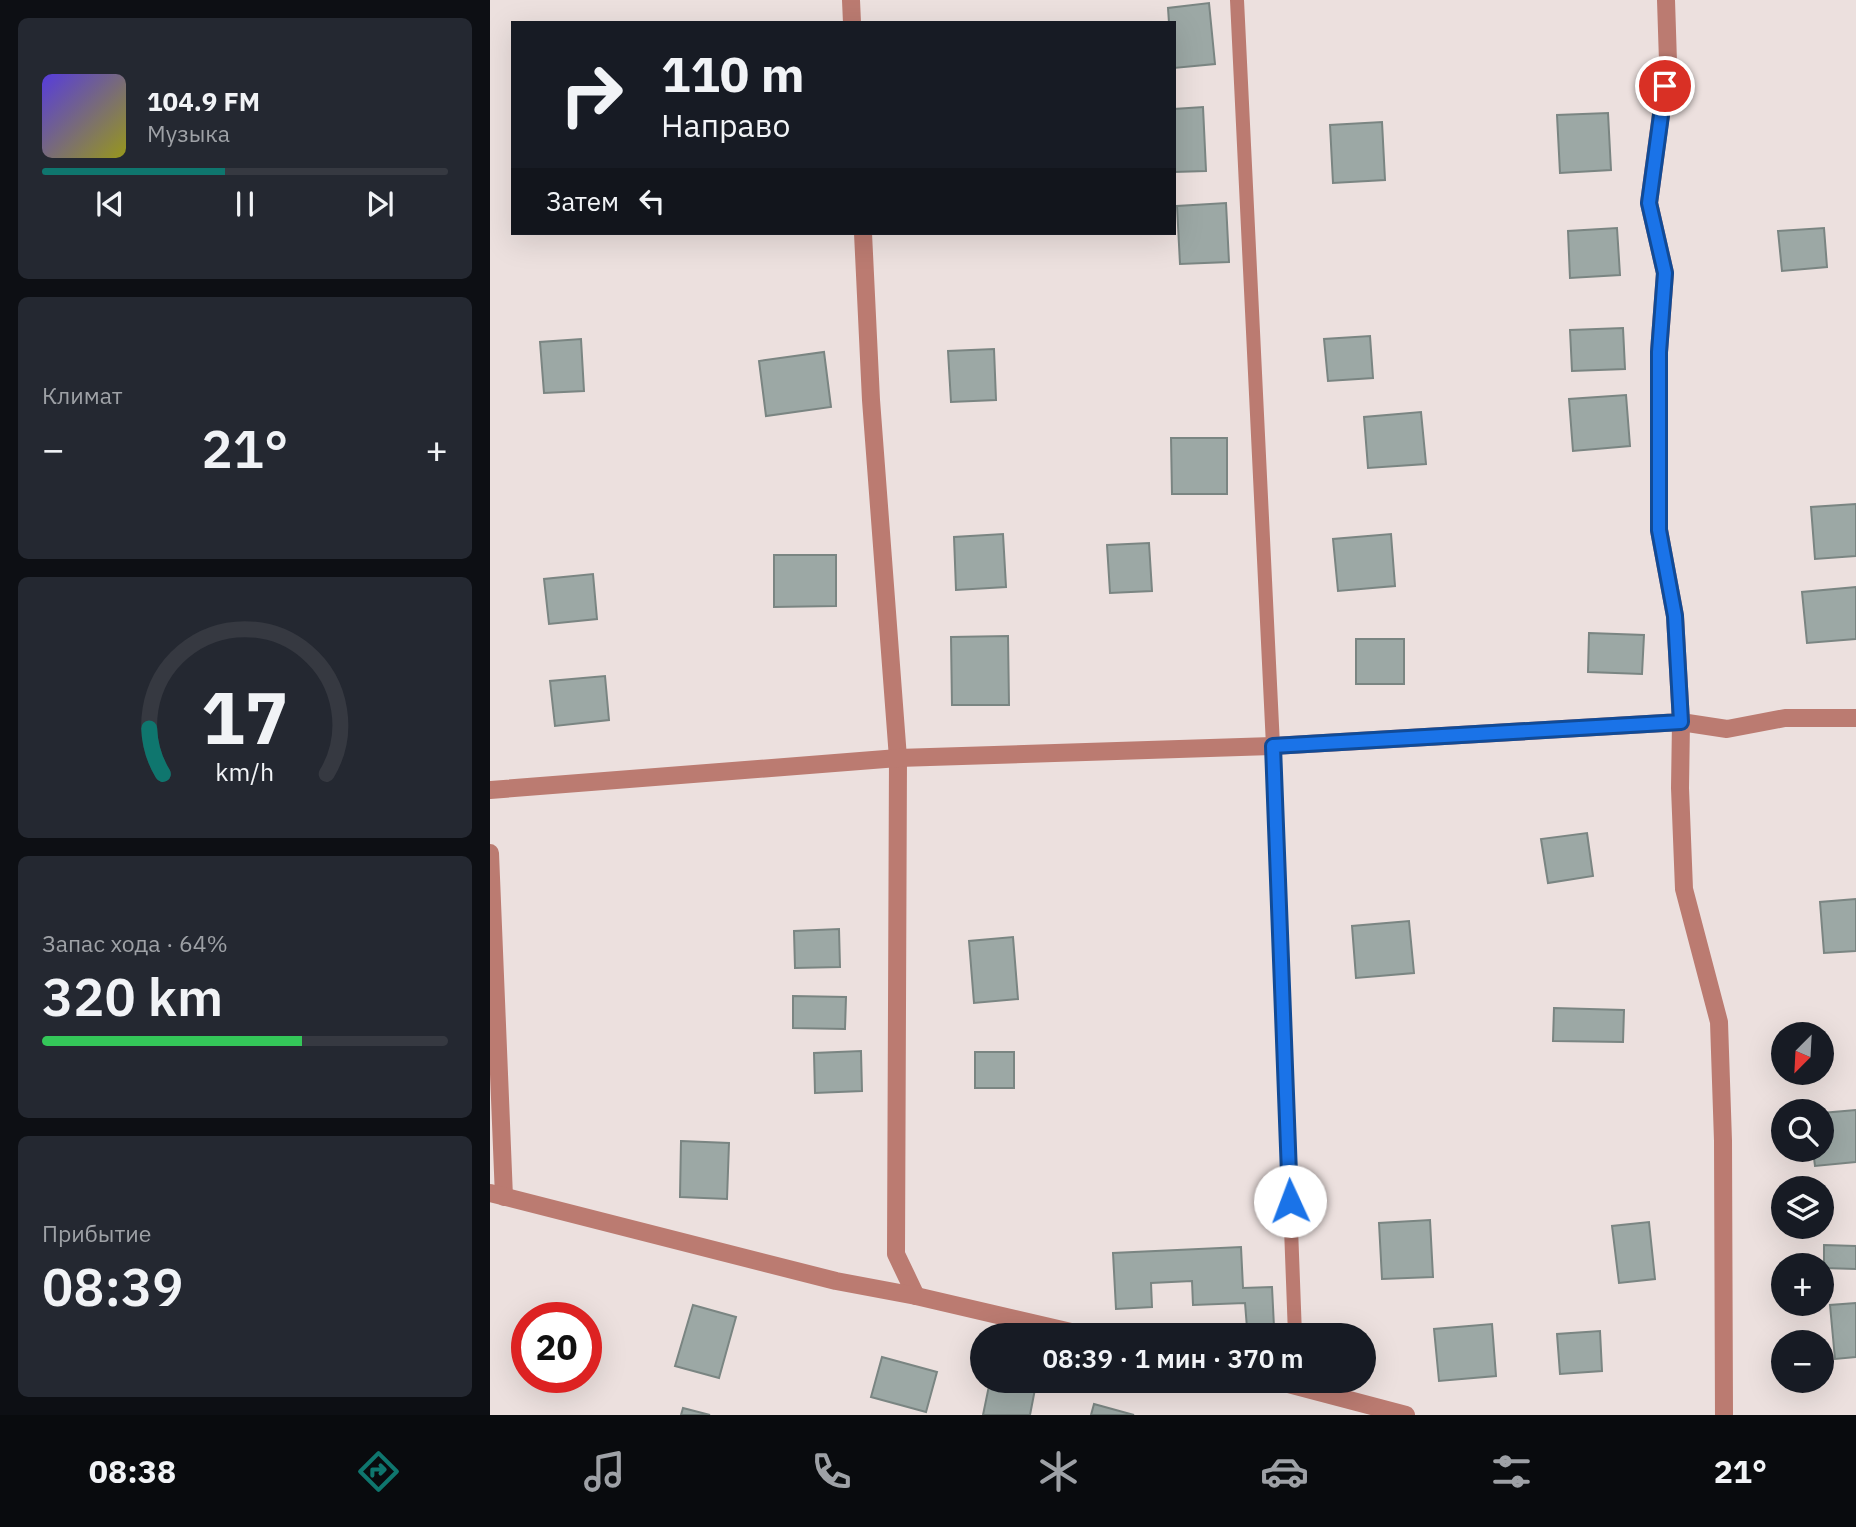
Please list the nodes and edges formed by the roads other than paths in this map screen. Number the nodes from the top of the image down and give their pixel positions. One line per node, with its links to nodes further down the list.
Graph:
1 (851, 0): 4 (street)
2 (1237, 0): 8 (lane)
3 (1666, 0): 7 (street)
4 (852, 21)
5 (863, 235): 9 (street)
6 (1856, 718): 7 (street)
7 (1681, 722): 8 (street); 18 (street)
8 (1273, 746): 9 (street); 15 (lane)
9 (898, 758): 10 (street); 13 (street)
10 (490, 790)
11 (490, 853): 12 (street)
12 (497, 1195): 13 (street)
13 (916, 1296): 14 (street)
14 (1032, 1323)
15 (1295, 1323)
16 (1330, 1393): 17 (street)
17 (1406, 1415)
18 (1724, 1415)

